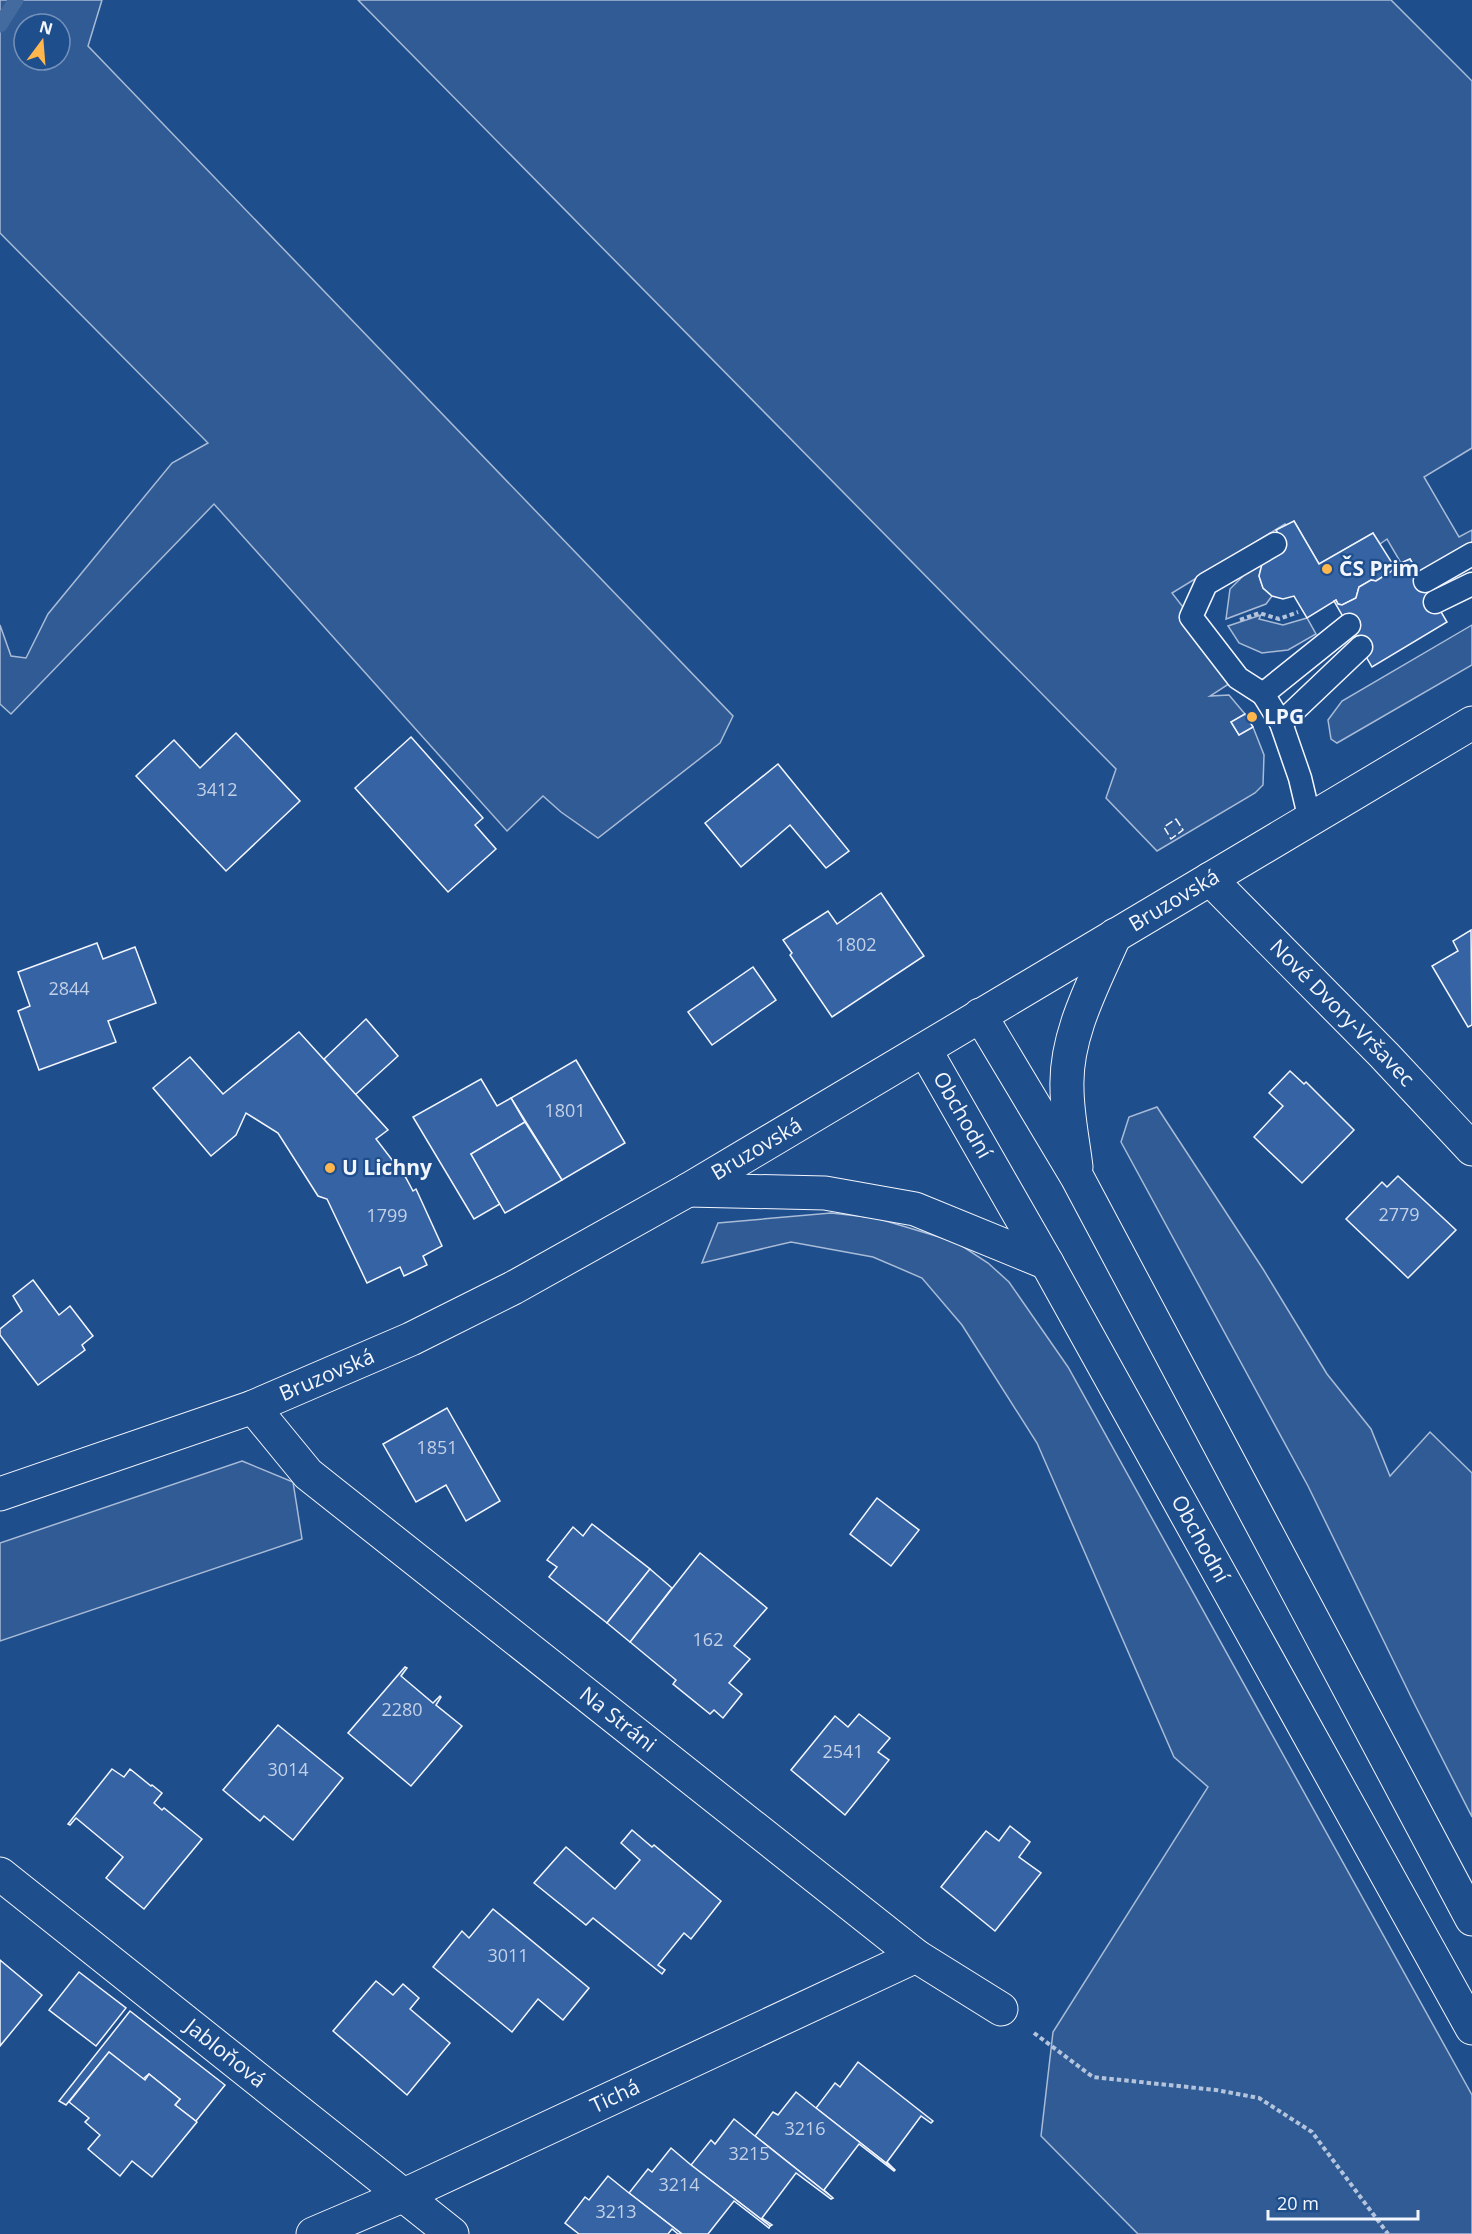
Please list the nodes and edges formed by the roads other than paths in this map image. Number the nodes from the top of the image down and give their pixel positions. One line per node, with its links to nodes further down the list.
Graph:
1 (1275, 544): 8 (lane)
2 (1472, 554): 3 (lane)
3 (1425, 581)
4 (1472, 584): 5 (lane)
5 (1435, 602)
6 (1349, 624): 8 (lane)
7 (1361, 647): 9 (lane)
8 (1263, 694): 9 (lane)
9 (1281, 723): 11 (lane)
10 (1472, 723): 11 (main road, Bruzovská)
11 (1310, 820): 12 (main road, Bruzovská)
12 (1210, 879): 13 (main road, Bruzovská); 16 (main road, Nové Dvory-Vršavec)
13 (1115, 935): 14 (main road, Bruzovská); 17 (main road)
14 (980, 1015): 15 (main road, Bruzovská); 17 (main road)
15 (925, 1050): 18 (main road, Bruzovská); 19 (main road, Obchodní)
16 (1472, 1149)
17 (1077, 1177): 23 (main road)
18 (688, 1190): 19 (main road); 20 (main road, Bruzovská)
19 (1047, 1263): 26 (main road, Obchodní)
20 (253, 1407): 21 (main road, Bruzovská); 24 (main road, Na Stráni)
21 (0, 1494)
22 (0, 1874): 27 (main road, Jabloňová)
23 (1472, 1919)
24 (916, 1956): 25 (main road, Na Stráni); 27 (main road, Tichá)
25 (1001, 2009)
26 (1472, 2028)
27 (402, 2196): 28 (main road, Tichá); 29 (main road, Jabloňová)
28 (312, 2234)
29 (452, 2234)

